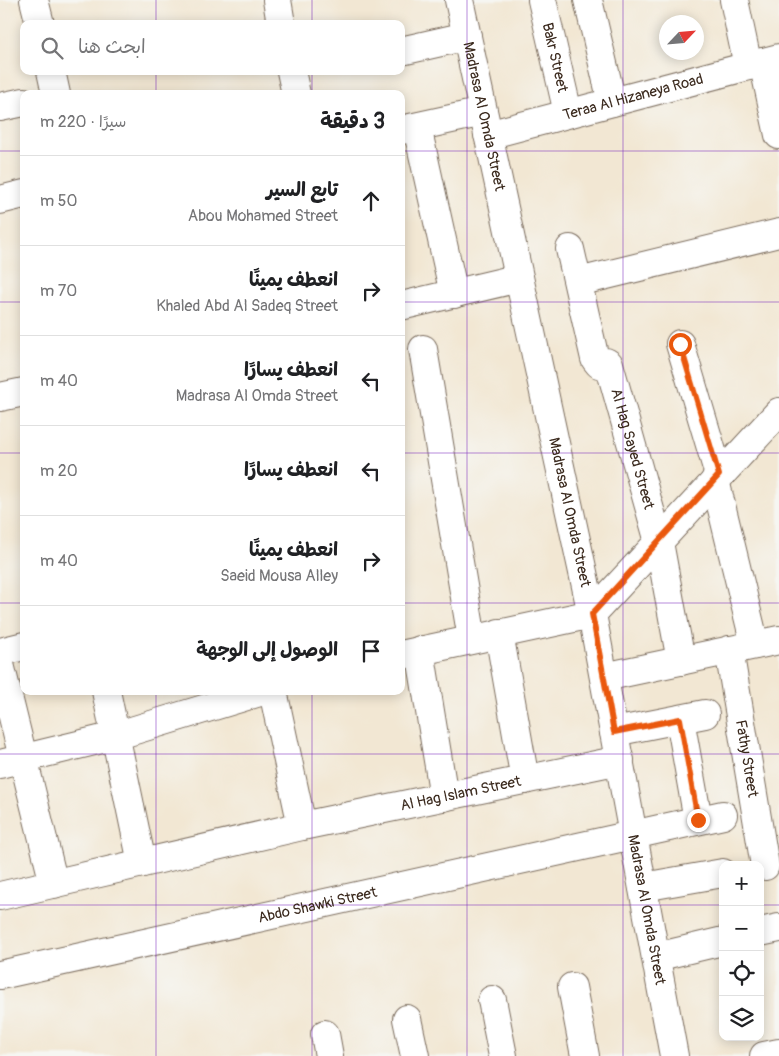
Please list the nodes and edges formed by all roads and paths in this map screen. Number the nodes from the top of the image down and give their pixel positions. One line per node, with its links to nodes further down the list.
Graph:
1 (34, 0): 7 (street)
2 (277, 0): 8 (street)
3 (459, 0): 9 (street, Madrasa Al Omda Street)
4 (542, 0): 17 (street, Bakr Street)
5 (588, 0): 14 (street)
6 (734, 0): 11 (street)
7 (39, 20)
8 (281, 20)
9 (467, 36): 10 (street); 18 (street, Madrasa Al Omda Street)
10 (405, 49)
11 (763, 62): 14 (street, Teraa Al Hizaneya Road); 20 (street)
12 (52, 75): 13 (street)
13 (55, 90)
14 (612, 102): 17 (street, Teraa Al Hizaneya Road)
15 (20, 103): 16 (street)
16 (0, 107)
17 (568, 113): 18 (street, Teraa Al Hizaneya Road)
18 (485, 123): 19 (street, Teraa Al Hizaneya Road); 25 (street, Madrasa Al Omda Street)
19 (409, 129): 27 (street)
20 (779, 135)
21 (20, 195): 22 (street)
22 (0, 200)
23 (779, 233): 26 (street)
24 (570, 249): 26 (street, Al Hag Sayed Street)
25 (519, 278): 27 (street); 36 (street, Madrasa Al Omda Street)
26 (578, 282): 35 (street, Al Hag Sayed Street)
27 (454, 294): 28 (street)
28 (405, 305)
29 (680, 344): 34 (street)
30 (424, 349): 38 (street)
31 (20, 393): 32 (street)
32 (0, 397)
33 (779, 412): 34 (street)
34 (717, 478): 35 (street); 39 (street)
35 (659, 542): 36 (street); 44 (street, Al Hag Sayed Street)
36 (592, 614): 37 (street); 46 (street, Madrasa Al Omda Street)
37 (499, 634): 38 (street); 55 (street)
38 (472, 639): 43 (street)
39 (767, 642): 41 (street)
40 (20, 647): 42 (street)
41 (729, 650): 44 (street); 60 (street, Fathy Street)
42 (0, 652)
43 (411, 652): 56 (street)
44 (681, 661): 46 (street)
45 (0, 664): 54 (street)
46 (604, 677): 51 (street, Madrasa Al Omda Street)
47 (107, 695): 52 (street)
48 (237, 695): 50 (street)
49 (274, 695): 57 (street)
50 (198, 701): 52 (street)
51 (614, 732): 53 (street, Madrasa Al Omda Street); 58 (street, Abdo Shawki Street)
52 (115, 736): 54 (street); 59 (street)
53 (620, 760): 55 (street, Al Hag Islam Street); 58 (street, Madrasa Al Omda Street)
54 (12, 761): 62 (street)
55 (525, 780): 56 (street, Al Hag Islam Street)
56 (444, 797): 57 (street, Al Hag Islam Street)
57 (302, 826): 59 (street, Al Hag Islam Street)
58 (634, 835): 63 (street, Madrasa Al Omda Street); 69 (street, Abdo Shawki Street)
59 (142, 863): 62 (street, Al Hag Islam Street)
60 (768, 865)
61 (719, 874): 63 (street)
62 (54, 884): 64 (street, Al Hag Islam Street)
63 (643, 888): 68 (street, Madrasa Al Omda Street)
64 (0, 896)
65 (779, 928): 66 (street)
66 (764, 931)
67 (719, 942): 68 (street)
68 (656, 957): 77 (street, Madrasa Al Omda Street)
69 (0, 975)
70 (572, 987): 76 (street)
71 (492, 1000): 75 (street)
72 (407, 1019): 74 (street)
73 (779, 1053): 78 (street)
74 (415, 1056)
75 (503, 1056)
76 (585, 1056)
77 (674, 1056)
78 (764, 1056)

